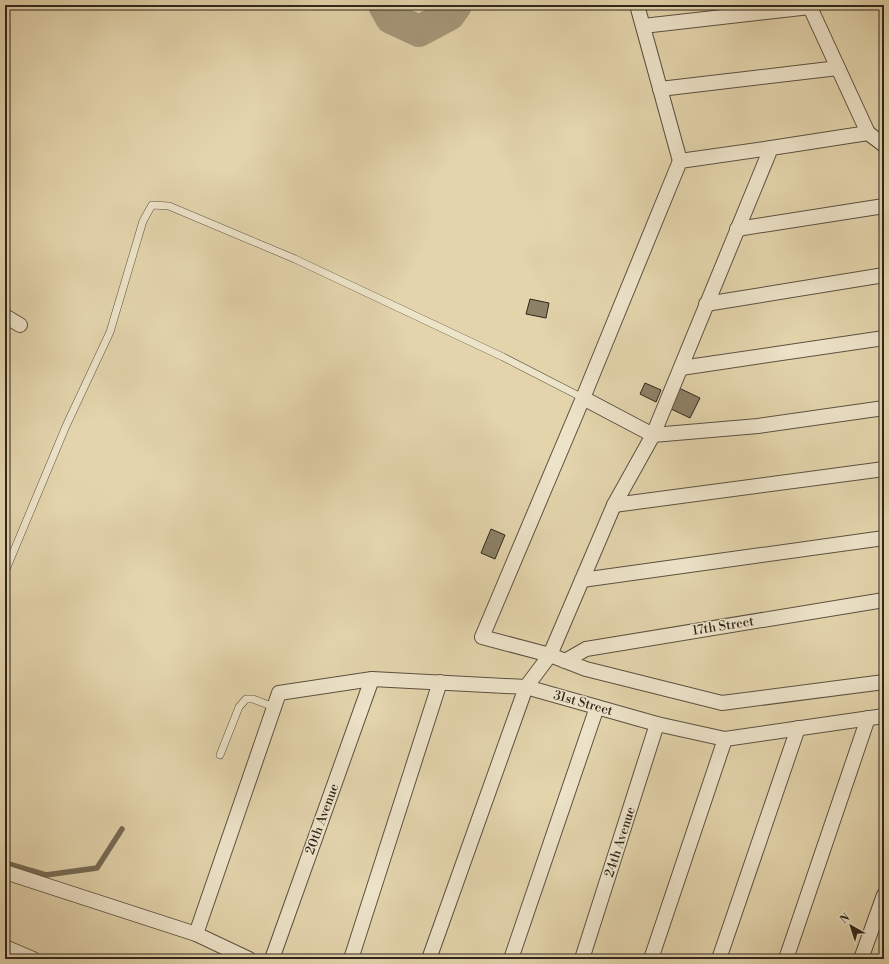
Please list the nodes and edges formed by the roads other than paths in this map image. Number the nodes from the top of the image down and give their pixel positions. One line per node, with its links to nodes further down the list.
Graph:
1 (637, 5): 3 (street)
2 (809, 6): 3 (street); 4 (street)
3 (643, 26): 5 (street)
4 (838, 68): 5 (street); 6 (street)
5 (660, 89): 9 (street)
6 (868, 132): 7 (street); 8 (street)
7 (884, 145)
8 (771, 148): 9 (street); 11 (street)
9 (680, 161): 18 (street)
10 (884, 206): 11 (street)
11 (737, 229): 13 (street)
12 (884, 275): 13 (street)
13 (706, 304): 17 (street)
14 (5, 316): 15 (street)
15 (20, 325)
16 (884, 338): 17 (street)
17 (681, 368): 20 (street)
18 (583, 398): 20 (street); 24 (lane); 27 (street)
19 (884, 408): 20 (street)
20 (653, 434): 22 (street)
21 (884, 468): 22 (street)
22 (614, 505): 25 (street)
23 (884, 538): 25 (street)
24 (5, 572)
25 (582, 580): 27 (street)
26 (884, 600): 28 (street, 17th Street)
27 (550, 655): 28 (street); 32 (street)
28 (565, 661): 31 (street)
29 (372, 679): 30 (street, 31st Street); 33 (street, 31st Street); 48 (street, 20th Avenue)
30 (440, 682): 32 (street, 31st Street); 49 (street)
31 (884, 682)
32 (526, 687): 34 (street, 31st Street); 50 (street)
33 (274, 707): 40 (lane); 44 (street)
34 (597, 707): 37 (street, 31st Street); 51 (street)
35 (884, 716): 36 (street, 31st Street)
36 (868, 718): 38 (street, 31st Street); 55 (street)
37 (657, 724): 39 (street, 31st Street); 52 (street, 24th Avenue)
38 (798, 728): 39 (street, 31st Street); 54 (street)
39 (725, 739): 53 (street)
40 (220, 755)
41 (5, 872): 44 (street)
42 (884, 895): 43 (street)
43 (880, 917): 56 (street)
44 (196, 934): 47 (street)
45 (5, 947): 46 (street)
46 (33, 959)
47 (250, 959)
48 (272, 959)
49 (351, 959)
50 (429, 959)
51 (511, 959)
52 (582, 959)
53 (651, 959)
54 (719, 959)
55 (786, 959)
56 (861, 959)

